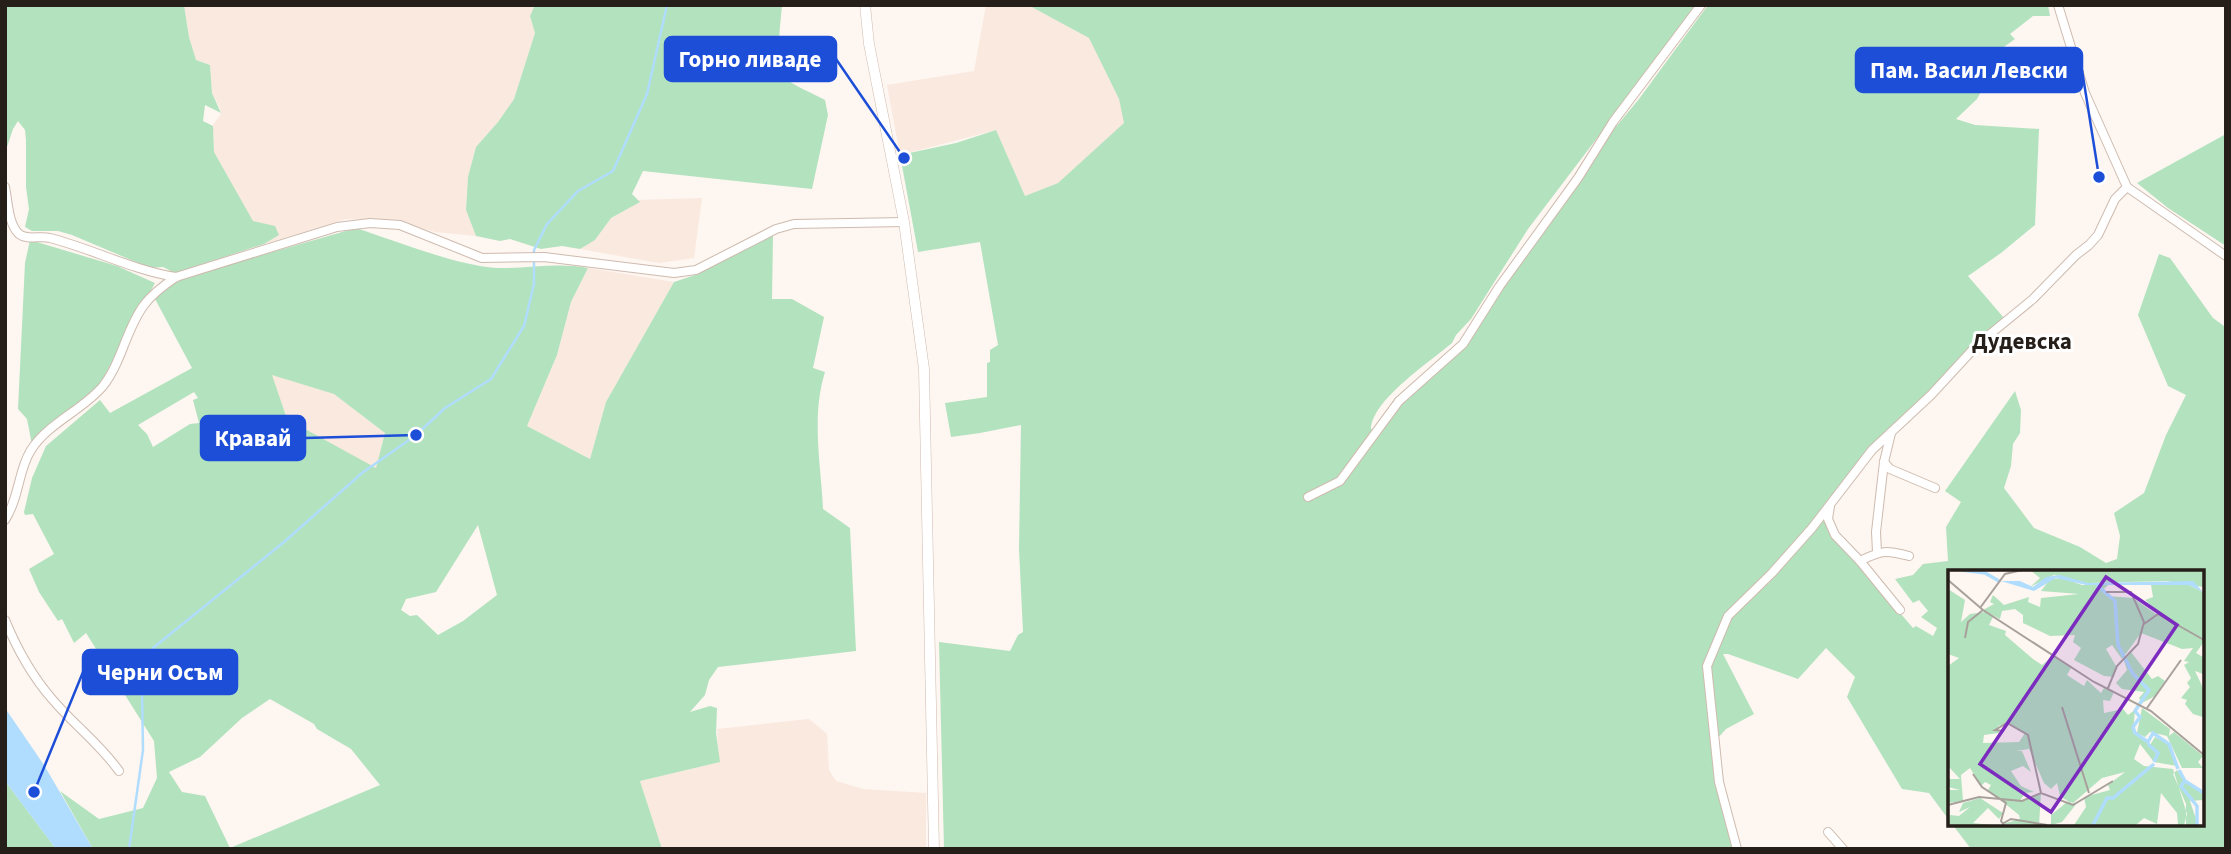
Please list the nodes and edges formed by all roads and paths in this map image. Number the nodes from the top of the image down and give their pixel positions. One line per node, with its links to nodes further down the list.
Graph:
1 (866, 5): 6 (street)
2 (1701, 5): 12 (street)
3 (2058, 5): 5 (street)
4 (5, 187): 8 (street)
5 (2127, 187): 7 (street); 9 (street)
6 (904, 222): 8 (street); 22 (street)
7 (2226, 256)
8 (176, 277): 14 (street)
9 (1891, 433): 10 (street); 13 (street)
10 (1884, 462): 11 (street); 15 (street)
11 (1935, 488)
12 (1308, 497)
13 (1830, 506): 17 (street); 23 (street)
14 (5, 520)
15 (1877, 552): 16 (street); 17 (street)
16 (1909, 556)
17 (1860, 561): 18 (street)
18 (1900, 610)
19 (5, 620): 20 (street)
20 (119, 771)
21 (1828, 832): 24 (street)
22 (934, 849)
23 (1737, 849)
24 (1843, 849)

